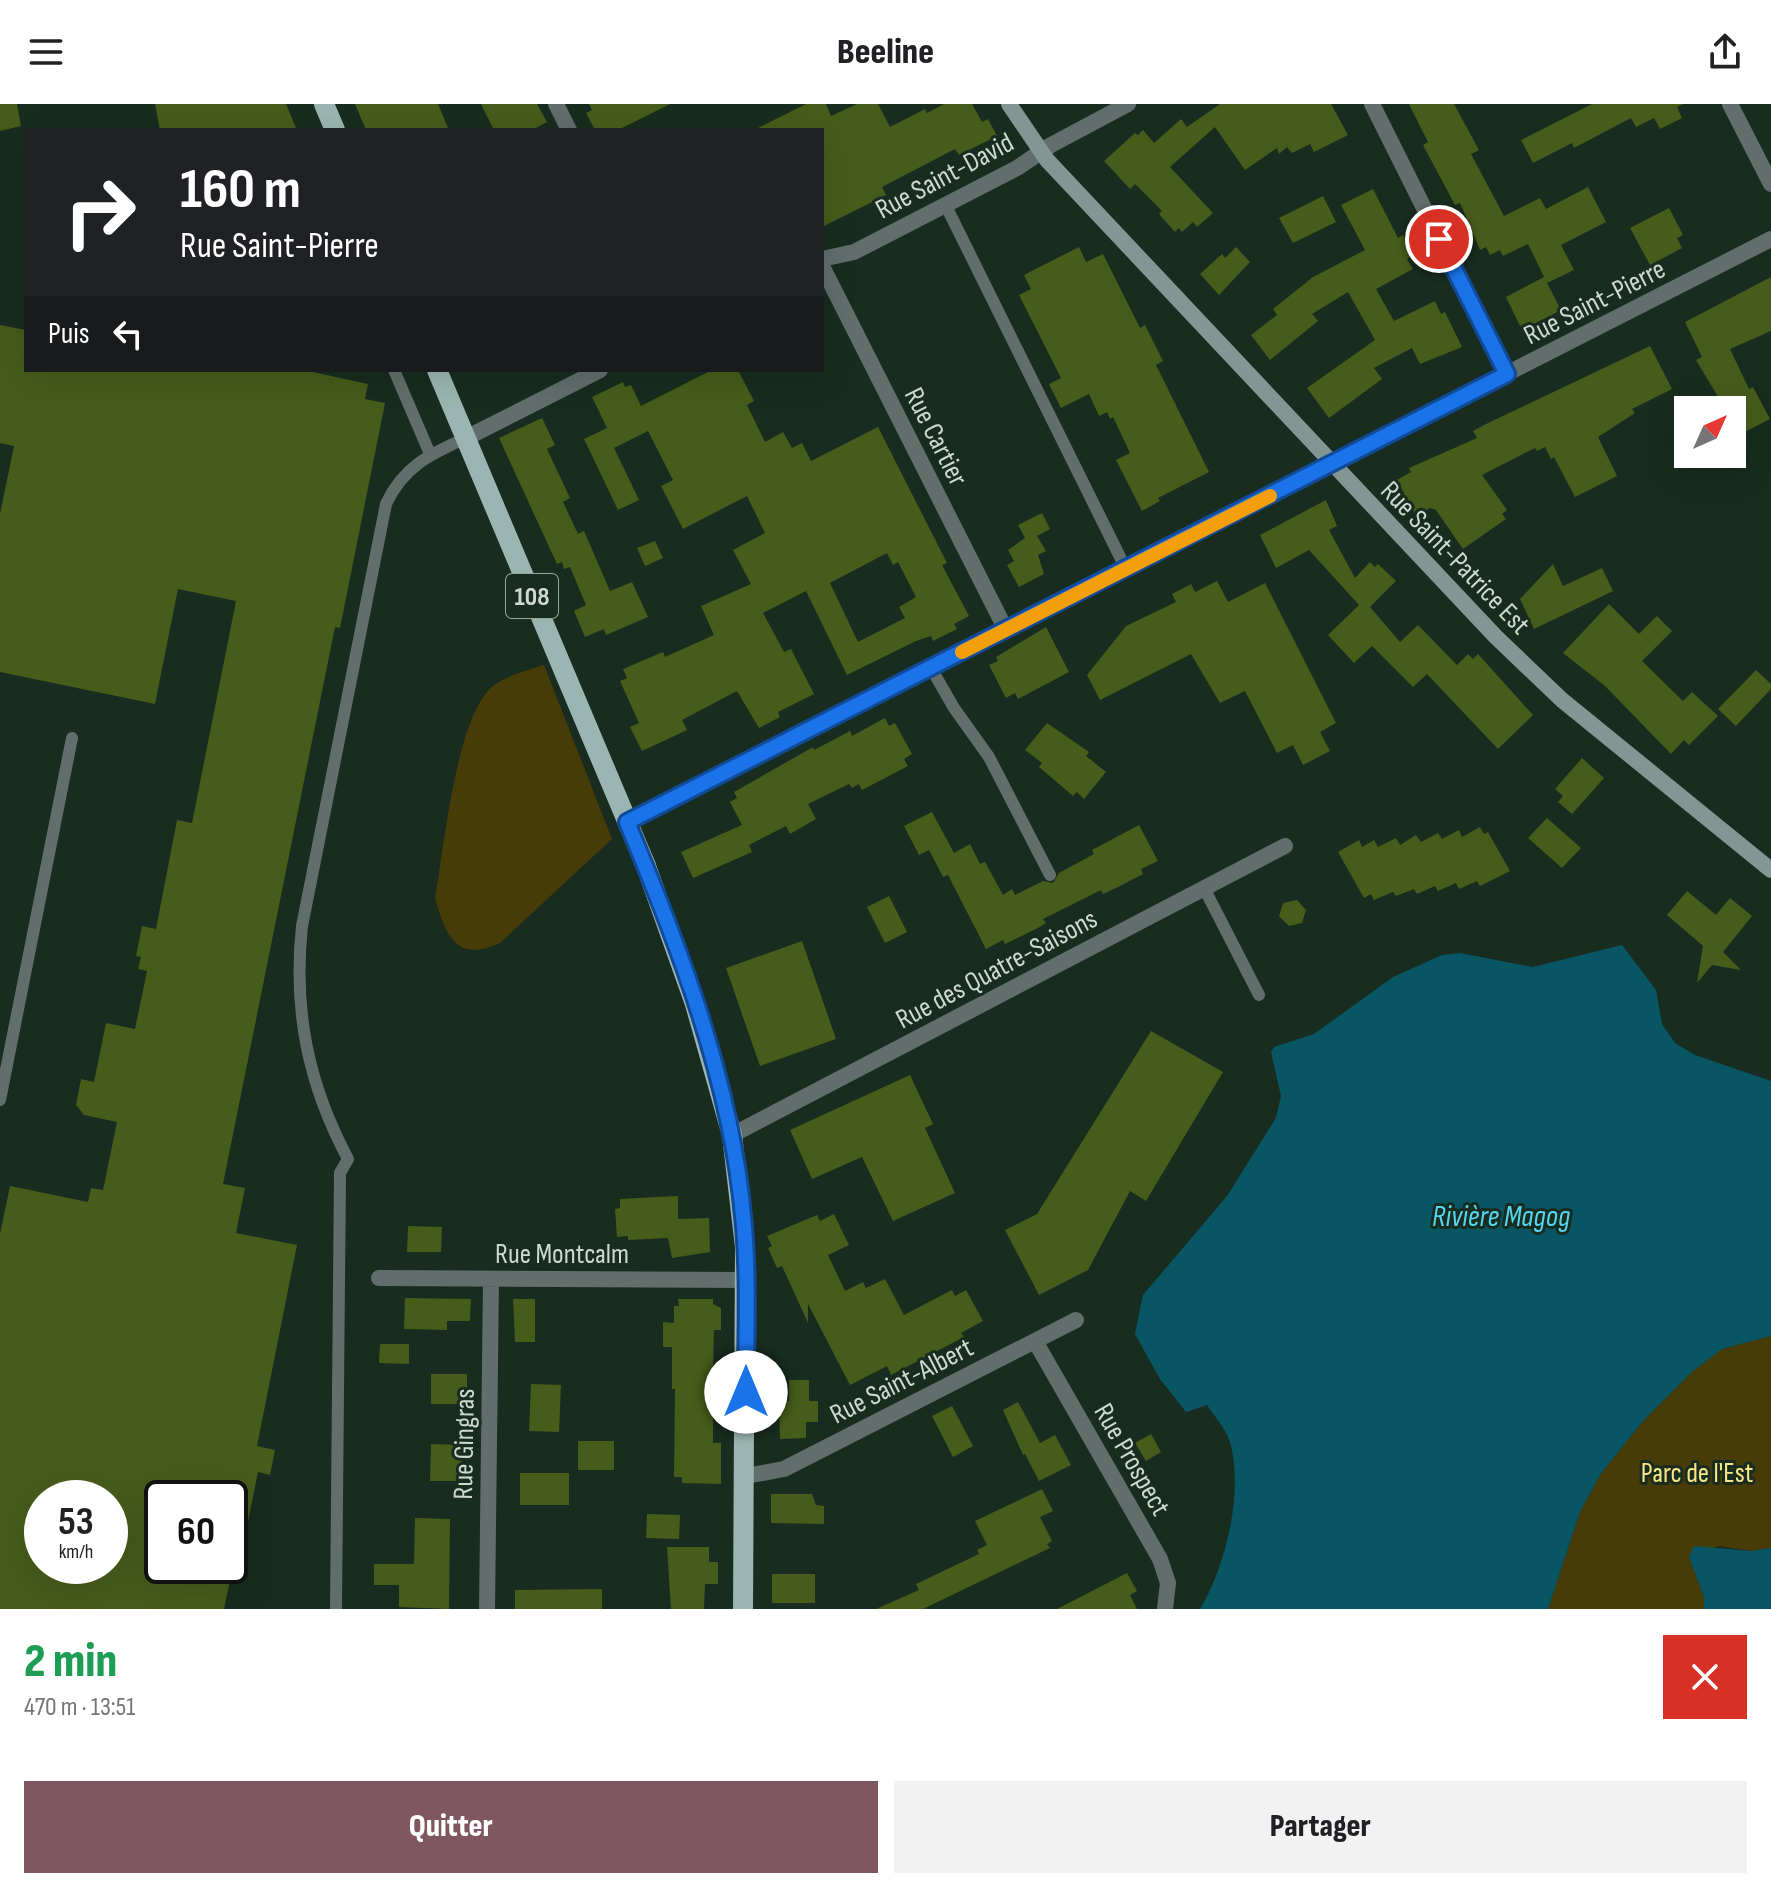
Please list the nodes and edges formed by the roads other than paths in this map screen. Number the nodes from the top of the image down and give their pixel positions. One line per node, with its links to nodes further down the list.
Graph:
1 (324, 104): 7 (main road)
2 (556, 104): 8 (street)
3 (1009, 104): 9 (street, Rue Saint-Patrice Est)
4 (1128, 104): 9 (street, Rue Saint-David)
5 (1372, 104): 18 (street)
6 (1730, 104): 10 (street)
7 (334, 128)
8 (568, 128)
9 (1040, 152): 11 (street, Rue Saint-David); 21 (street, Rue Saint-Patrice Est)
10 (1771, 184)
11 (945, 204): 13 (street, Rue Saint-David); 22 (lane)
12 (1771, 239): 18 (street, Rue Saint-Pierre)
13 (824, 259)
14 (824, 270): 23 (street, Rue Cartier)
15 (395, 372): 20 (lane)
16 (438, 372): 19 (main road, 108)
17 (596, 372): 19 (street)
18 (1507, 374): 21 (street, Rue Saint-Pierre)
19 (466, 438): 20 (lane); 26 (main road, 108)
20 (430, 454): 40 (lane)
21 (1331, 465): 22 (street, Rue Saint-Pierre); 28 (street, Rue Saint-Patrice Est)
22 (1126, 569): 23 (street, Rue Saint-Pierre)
23 (1006, 630): 24 (street, Rue Saint-Pierre)
24 (931, 668): 26 (street, Rue Saint-Pierre); 29 (lane)
25 (72, 738): 32 (lane)
26 (627, 822): 33 (main road, 108)
27 (1285, 846): 30 (street, Rue des Quatre-Saisons)
28 (1771, 870)
29 (1050, 875)
30 (1204, 888): 31 (lane); 33 (street, Rue des Quatre-Saisons)
31 (1259, 995)
32 (0, 1100)
33 (732, 1135): 36 (main road, 108)
34 (379, 1278): 35 (street, Rue Montcalm)
35 (491, 1279): 36 (street, Rue Montcalm); 41 (street, Rue Gingras)
36 (745, 1280): 39 (main road, 108)
37 (1076, 1320): 38 (street, Rue Saint-Albert)
38 (1035, 1341): 39 (street, Rue Saint-Albert); 43 (street, Rue Prospect)
39 (746, 1476): 42 (main road, 108)
40 (336, 1609)
41 (487, 1609)
42 (743, 1609)
43 (1165, 1609)

